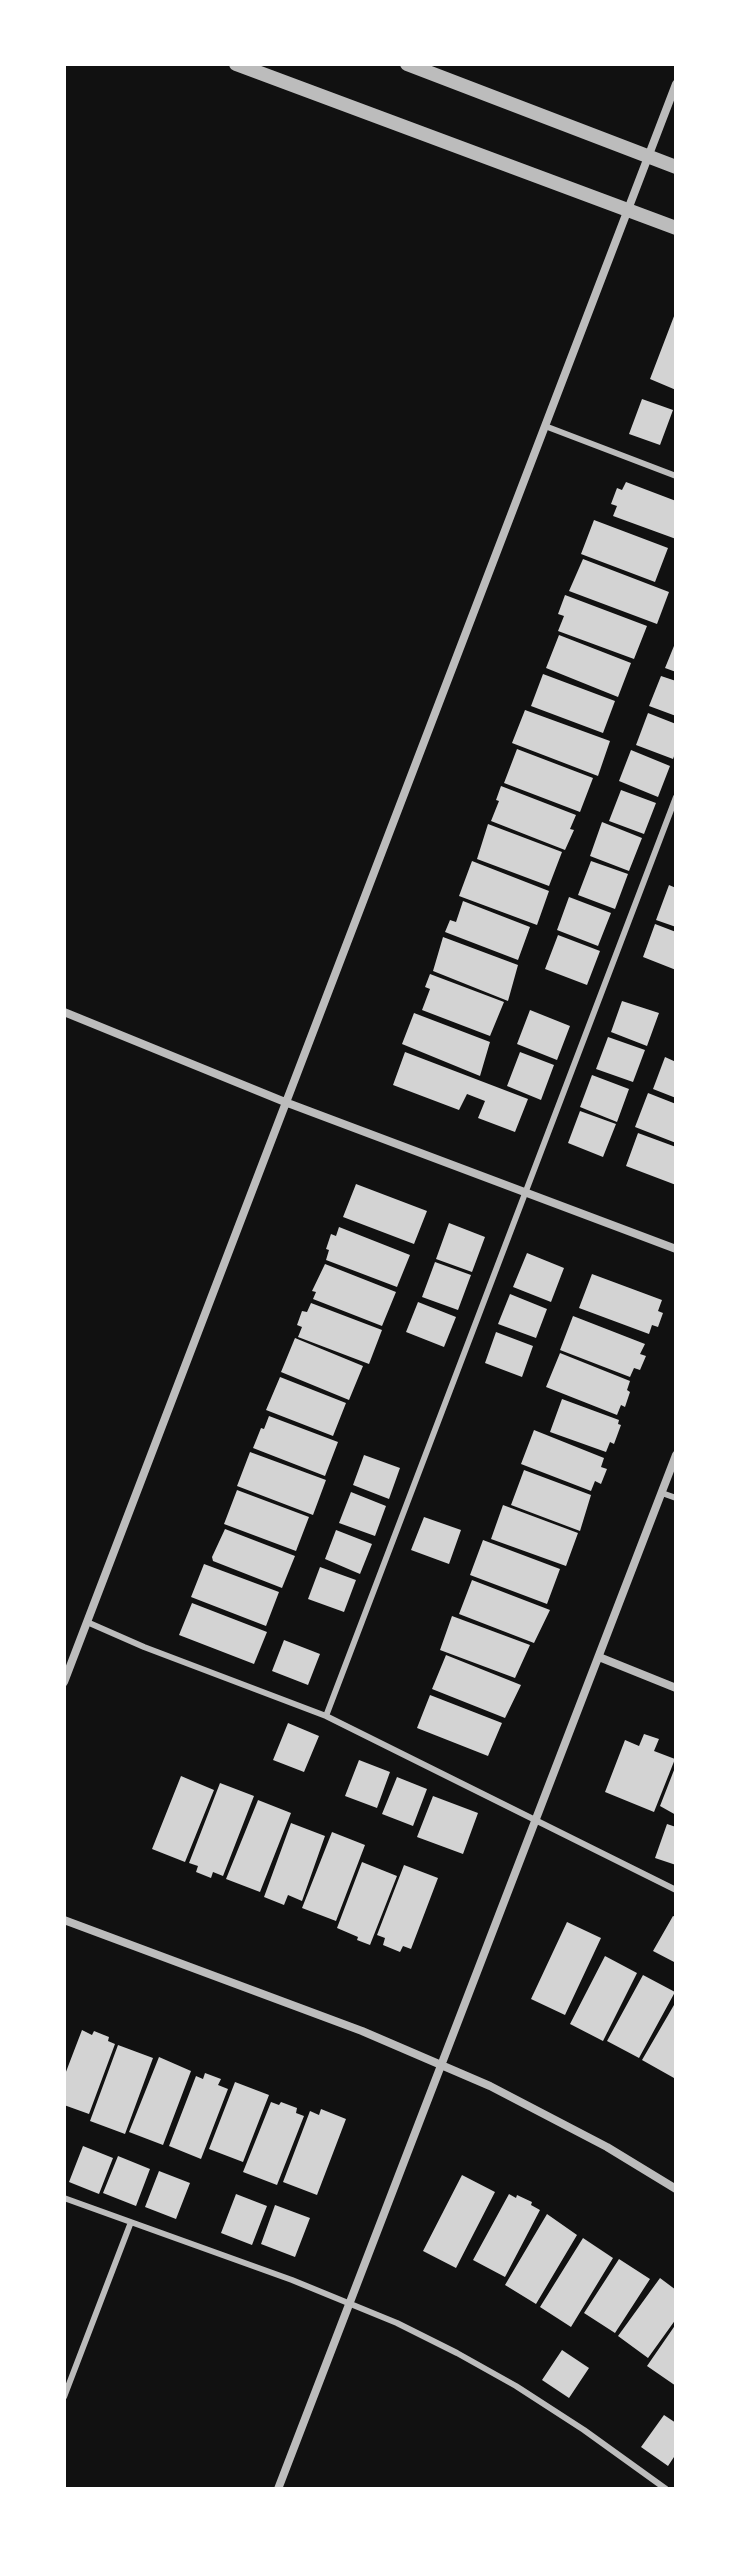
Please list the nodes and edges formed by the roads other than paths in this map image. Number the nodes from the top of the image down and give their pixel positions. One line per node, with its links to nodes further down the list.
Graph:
1 (236, 64): 6 (street)
2 (407, 64): 4 (street)
3 (676, 84): 4 (street)
4 (648, 157): 5 (street); 6 (street)
5 (676, 167)
6 (628, 210): 7 (street); 8 (street)
7 (676, 228)
8 (545, 426): 9 (lane); 12 (street)
9 (676, 476)
10 (676, 797): 13 (lane)
11 (64, 1012): 12 (street)
12 (285, 1102): 13 (street); 18 (street)
13 (524, 1193): 14 (street); 22 (lane)
14 (676, 1249)
15 (676, 1455): 16 (street)
16 (662, 1493): 17 (lane); 19 (street)
17 (676, 1498)
18 (87, 1622): 20 (street); 22 (lane)
19 (599, 1657): 21 (street); 23 (street)
20 (64, 1682)
21 (676, 1688)
22 (326, 1716): 23 (lane)
23 (534, 1819): 24 (lane); 26 (street)
24 (676, 1890)
25 (64, 1920): 26 (street)
26 (441, 2065): 27 (street); 30 (street)
27 (676, 2189)
28 (64, 2198): 29 (lane)
29 (131, 2222): 30 (lane); 31 (lane)
30 (349, 2304): 32 (street); 33 (lane)
31 (64, 2397)
32 (278, 2489)
33 (666, 2489)

